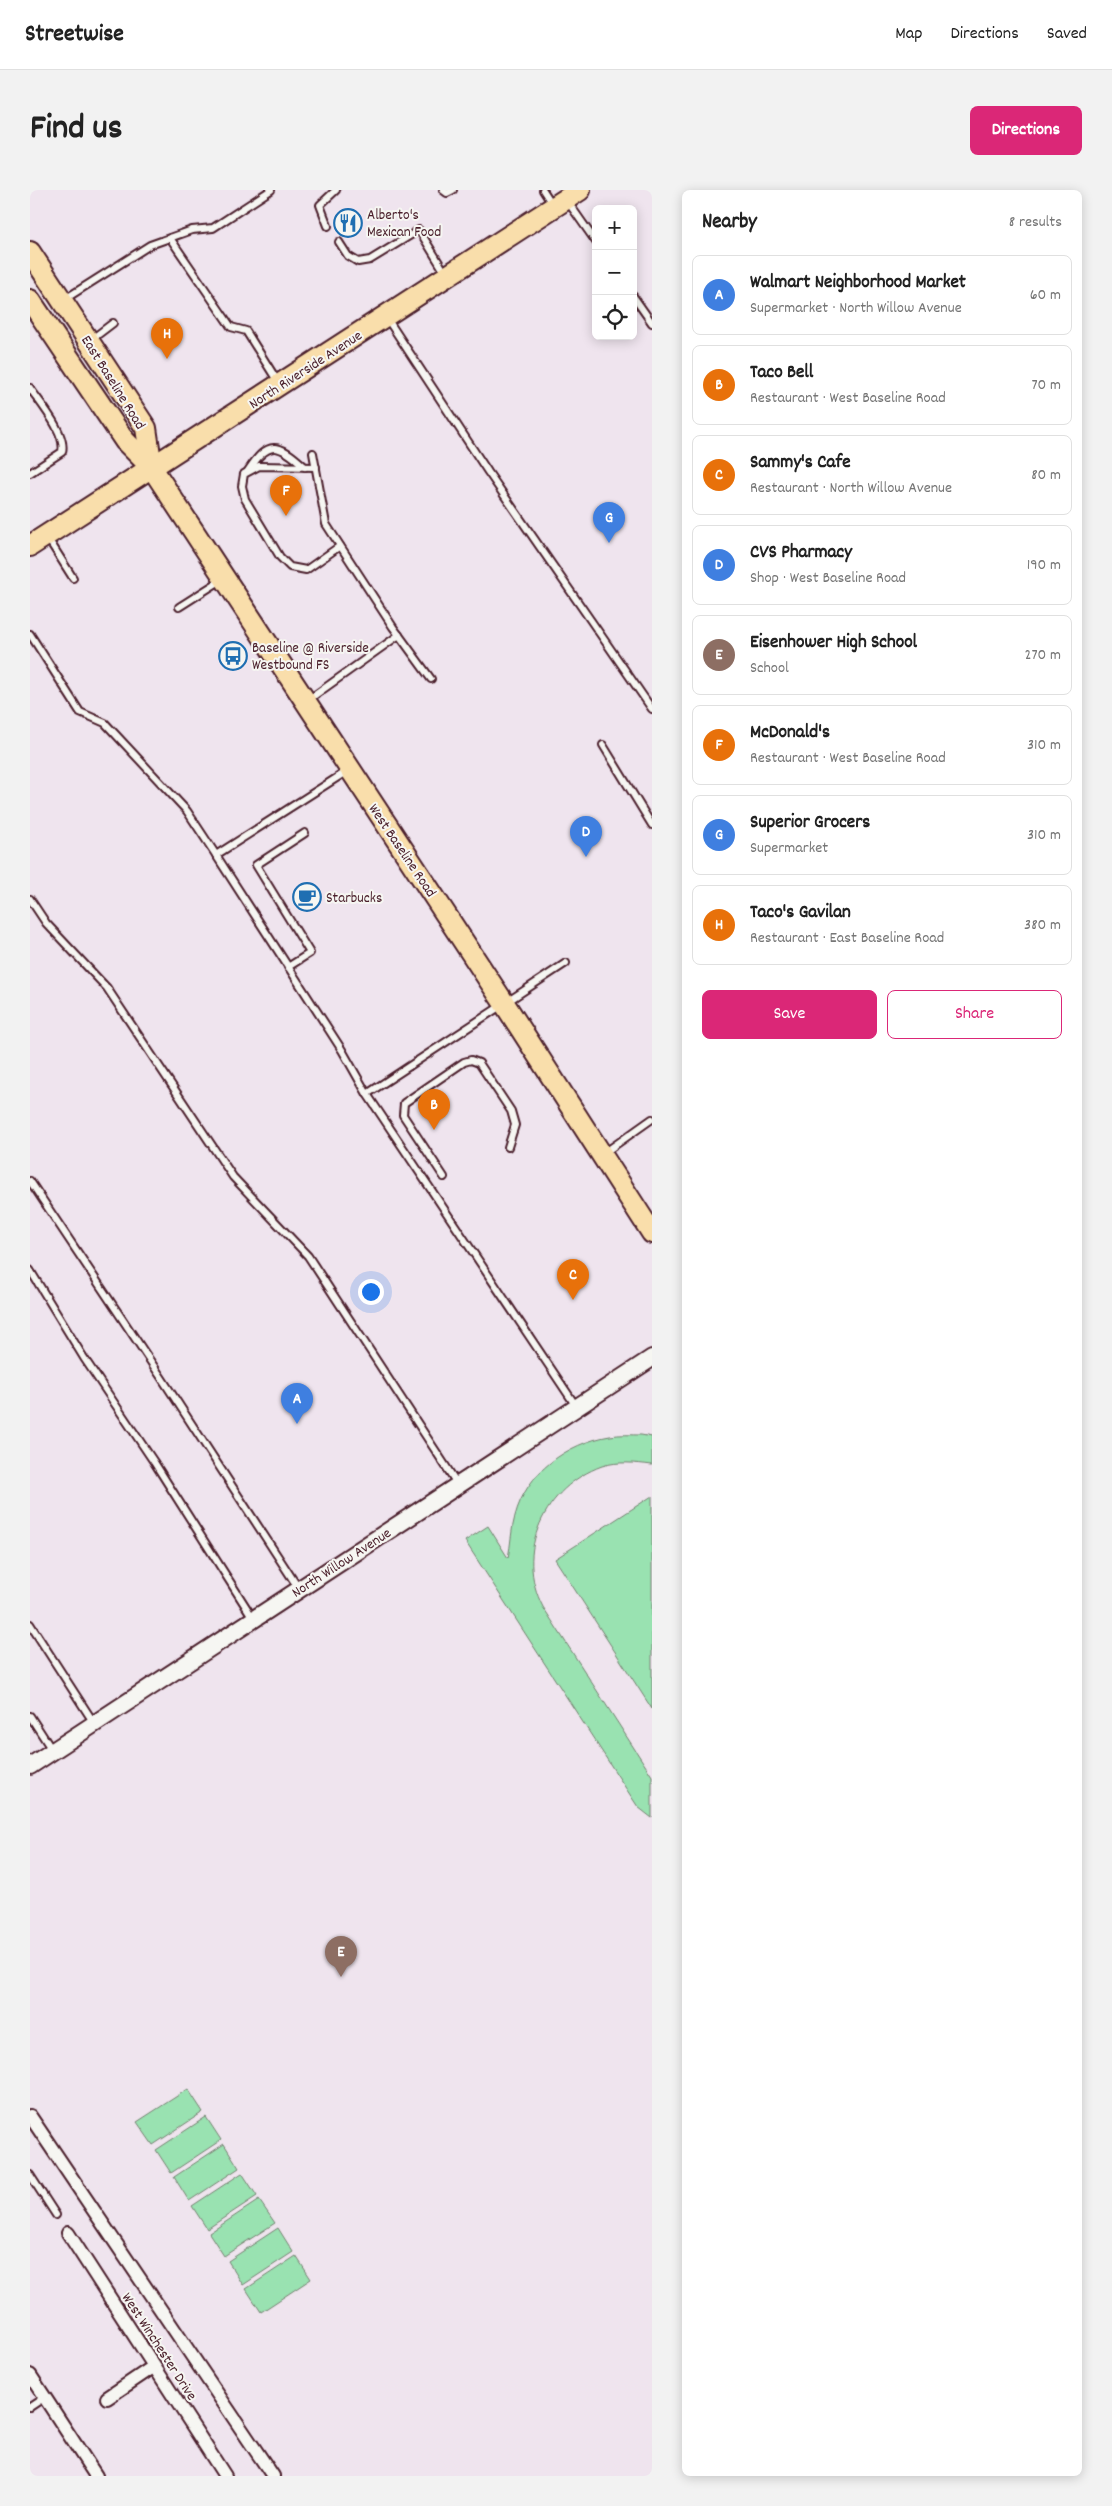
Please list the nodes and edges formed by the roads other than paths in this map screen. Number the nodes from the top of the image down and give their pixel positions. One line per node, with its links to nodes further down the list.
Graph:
1 (271, 190): 9 (lane)
2 (336, 190): 7 (lane)
3 (443, 190): 4 (lane)
4 (453, 190)
5 (543, 190): 6 (lane)
6 (567, 199): 8 (lane); 12 (main road, North Riverside Avenue)
7 (328, 226)
8 (592, 236)
9 (170, 238): 14 (lane); 20 (lane)
10 (339, 242): 12 (lane)
11 (30, 252): 14 (main road, East Baseline Road)
12 (447, 276): 16 (main road, North Riverside Avenue)
13 (30, 300): 25 (main road, East Baseline Road)
14 (62, 300): 19 (main road, East Baseline Road)
15 (637, 302): 18 (lane)
16 (386, 316): 20 (main road, North Riverside Avenue); 37 (lane)
17 (112, 323): 19 (lane)
18 (652, 323)
19 (89, 342): 25 (main road, East Baseline Road)
20 (280, 385): 25 (main road, North Riverside Avenue)
21 (30, 388): 27 (lane)
22 (313, 452): 24 (lane)
23 (305, 467): 24 (lane); 26 (lane); 26 (lane)
24 (316, 467): 29 (lane)
25 (152, 468): 28 (main road, North Riverside Avenue); 31 (main road, West Baseline Road)
26 (248, 472): 29 (lane)
27 (30, 473)
28 (38, 541): 30 (lane)
29 (340, 546): 34 (lane)
30 (73, 578)
31 (224, 579): 32 (lane); 36 (main road, West Baseline Road)
32 (179, 607)
33 (30, 634): 42 (lane)
34 (399, 635): 35 (lane); 36 (lane)
35 (431, 678)
36 (305, 702): 39 (main road, West Baseline Road)
37 (652, 708)
38 (603, 746): 40 (lane)
39 (349, 770): 42 (lane); 46 (main road, West Baseline Road)
40 (652, 825)
41 (305, 832): 45 (lane)
42 (216, 855): 45 (lane)
43 (30, 899): 57 (lane)
44 (566, 963): 46 (lane)
45 (288, 967): 47 (lane)
46 (504, 1004): 47 (lane); 50 (main road, West Baseline Road)
47 (367, 1094): 56 (lane)
48 (652, 1119): 50 (lane)
49 (508, 1146): 51 (lane)
50 (602, 1155): 53 (main road, West Baseline Road)
51 (444, 1177)
52 (30, 1181): 58 (lane)
53 (652, 1233)
54 (30, 1270): 59 (lane)
55 (652, 1358): 56 (street, North Willow Avenue)
56 (577, 1407): 57 (street, North Willow Avenue)
57 (458, 1485): 58 (street, North Willow Avenue)
58 (299, 1590): 59 (street, North Willow Avenue)
59 (253, 1619): 62 (street, North Willow Avenue)
60 (30, 1624): 62 (lane)
61 (30, 1716): 63 (lane)
62 (94, 1724): 63 (street, North Willow Avenue)
63 (52, 1751): 64 (street, North Willow Avenue)
64 (30, 1766)
65 (30, 2116): 76 (street)
66 (30, 2175): 67 (lane)
67 (56, 2215)
68 (68, 2233): 69 (street, West Winchester Drive)
69 (154, 2367): 72 (street); 75 (street, West Winchester Drive)
70 (30, 2375): 71 (street)
71 (45, 2397): 73 (lane); 74 (street)
72 (108, 2398)
73 (30, 2407)
74 (96, 2476)
75 (225, 2476)
76 (273, 2476)

